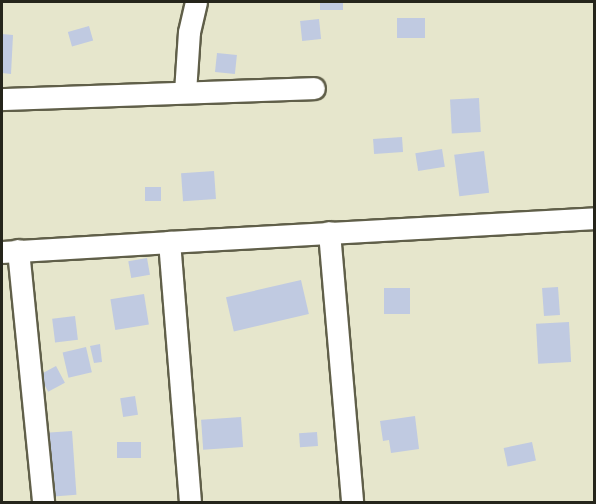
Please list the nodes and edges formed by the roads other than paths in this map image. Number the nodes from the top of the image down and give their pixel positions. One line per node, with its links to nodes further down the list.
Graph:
1 (196, 2): 3 (street)
2 (314, 88): 3 (street)
3 (185, 92): 4 (street)
4 (2, 99)
5 (594, 218): 6 (street)
6 (329, 232): 7 (street); 11 (street)
7 (170, 242): 8 (street); 10 (street)
8 (10, 251): 9 (street)
9 (43, 502)
10 (190, 502)
11 (352, 502)

